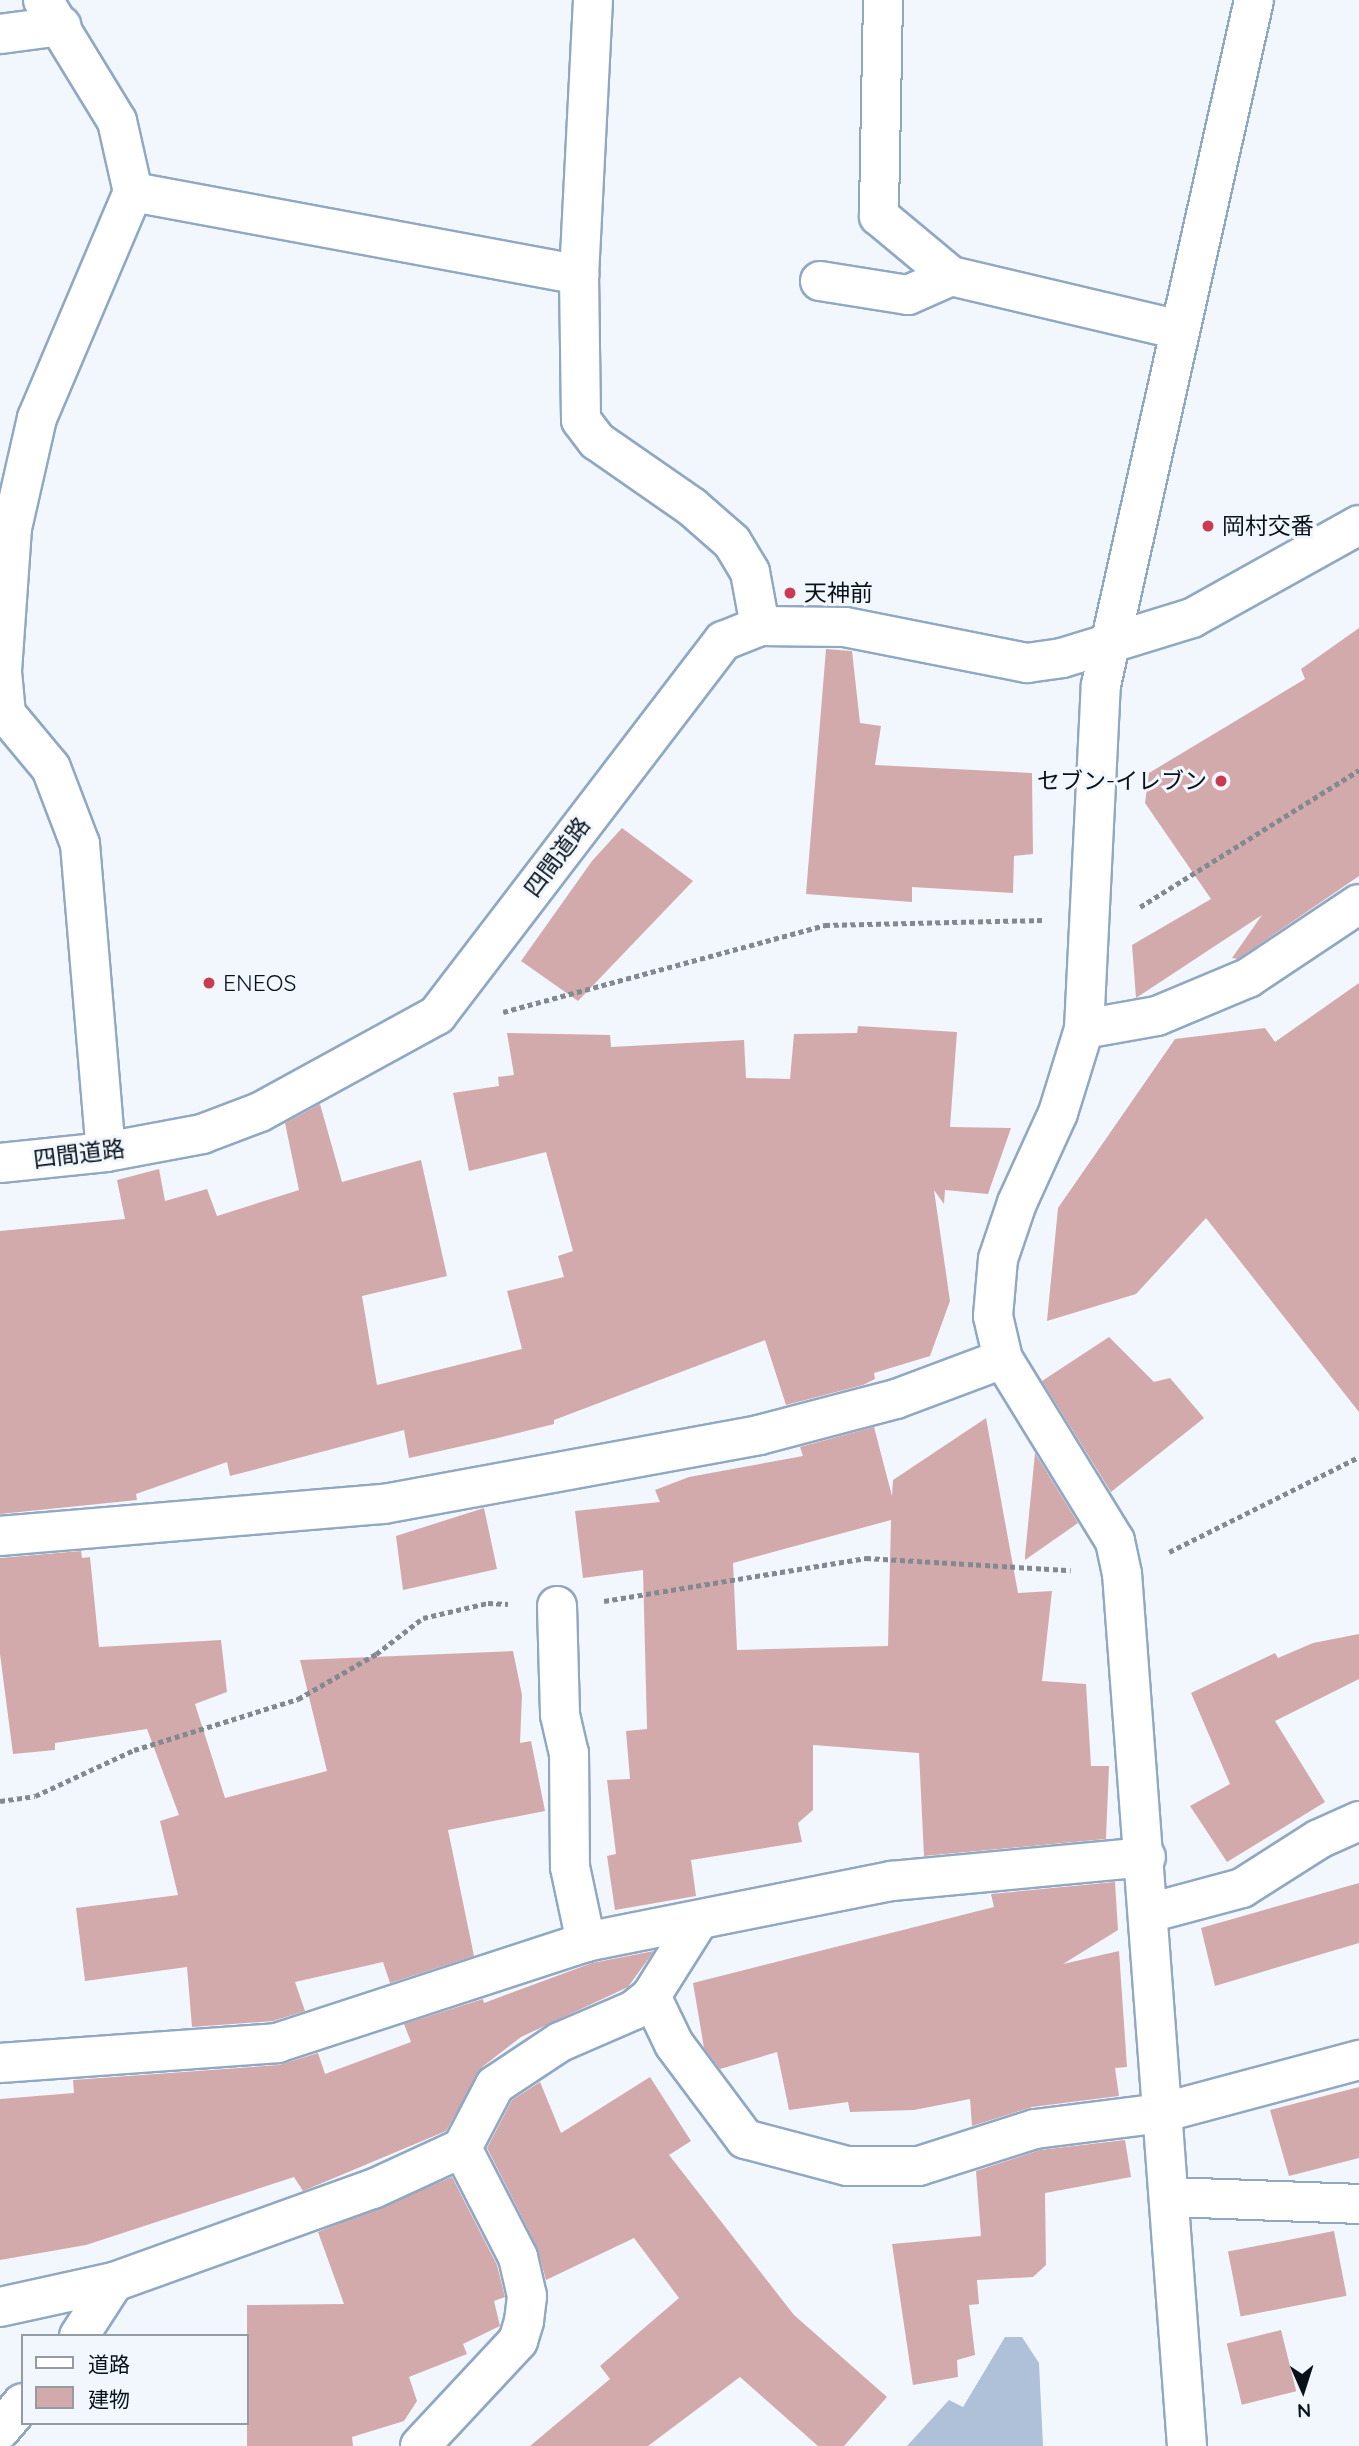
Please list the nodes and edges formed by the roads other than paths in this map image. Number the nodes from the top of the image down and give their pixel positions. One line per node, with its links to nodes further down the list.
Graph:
1 (593, 0): 7 (street)
2 (883, 0): 8 (street)
3 (1254, 0): 10 (street)
4 (52, 13): 5 (street); 6 (street)
5 (0, 34)
6 (133, 192): 7 (street); 16 (street)
7 (579, 275): 12 (street)
8 (951, 276): 9 (street); 10 (street)
9 (820, 281)
10 (1179, 330): 13 (street)
11 (1359, 525): 13 (street, 四間道路)
12 (760, 626): 13 (street, 四間道路); 16 (street, 四間道路)
13 (1110, 644): 15 (street)
14 (1359, 904): 15 (street)
15 (1084, 1029): 18 (street)
16 (106, 1152): 17 (street, 四間道路)
17 (0, 1163)
18 (1003, 1359): 19 (street); 22 (street)
19 (0, 1536)
20 (557, 1606): 25 (street)
21 (1359, 1821): 23 (street)
22 (1146, 1857): 23 (street); 24 (street)
23 (1149, 1913): 29 (street)
24 (697, 1923): 25 (street); 26 (street)
25 (586, 1942): 28 (street)
26 (651, 1996): 29 (street); 30 (street)
27 (1359, 2060): 29 (street)
28 (0, 2063)
29 (1161, 2113): 31 (street)
30 (462, 2148): 33 (street); 38 (street)
31 (1170, 2197): 32 (street); 39 (street)
32 (1359, 2204)
33 (114, 2282): 34 (street); 35 (street)
34 (0, 2307)
35 (80, 2334)
36 (21, 2405): 37 (street)
37 (0, 2430)
38 (420, 2446)
39 (1187, 2446)

